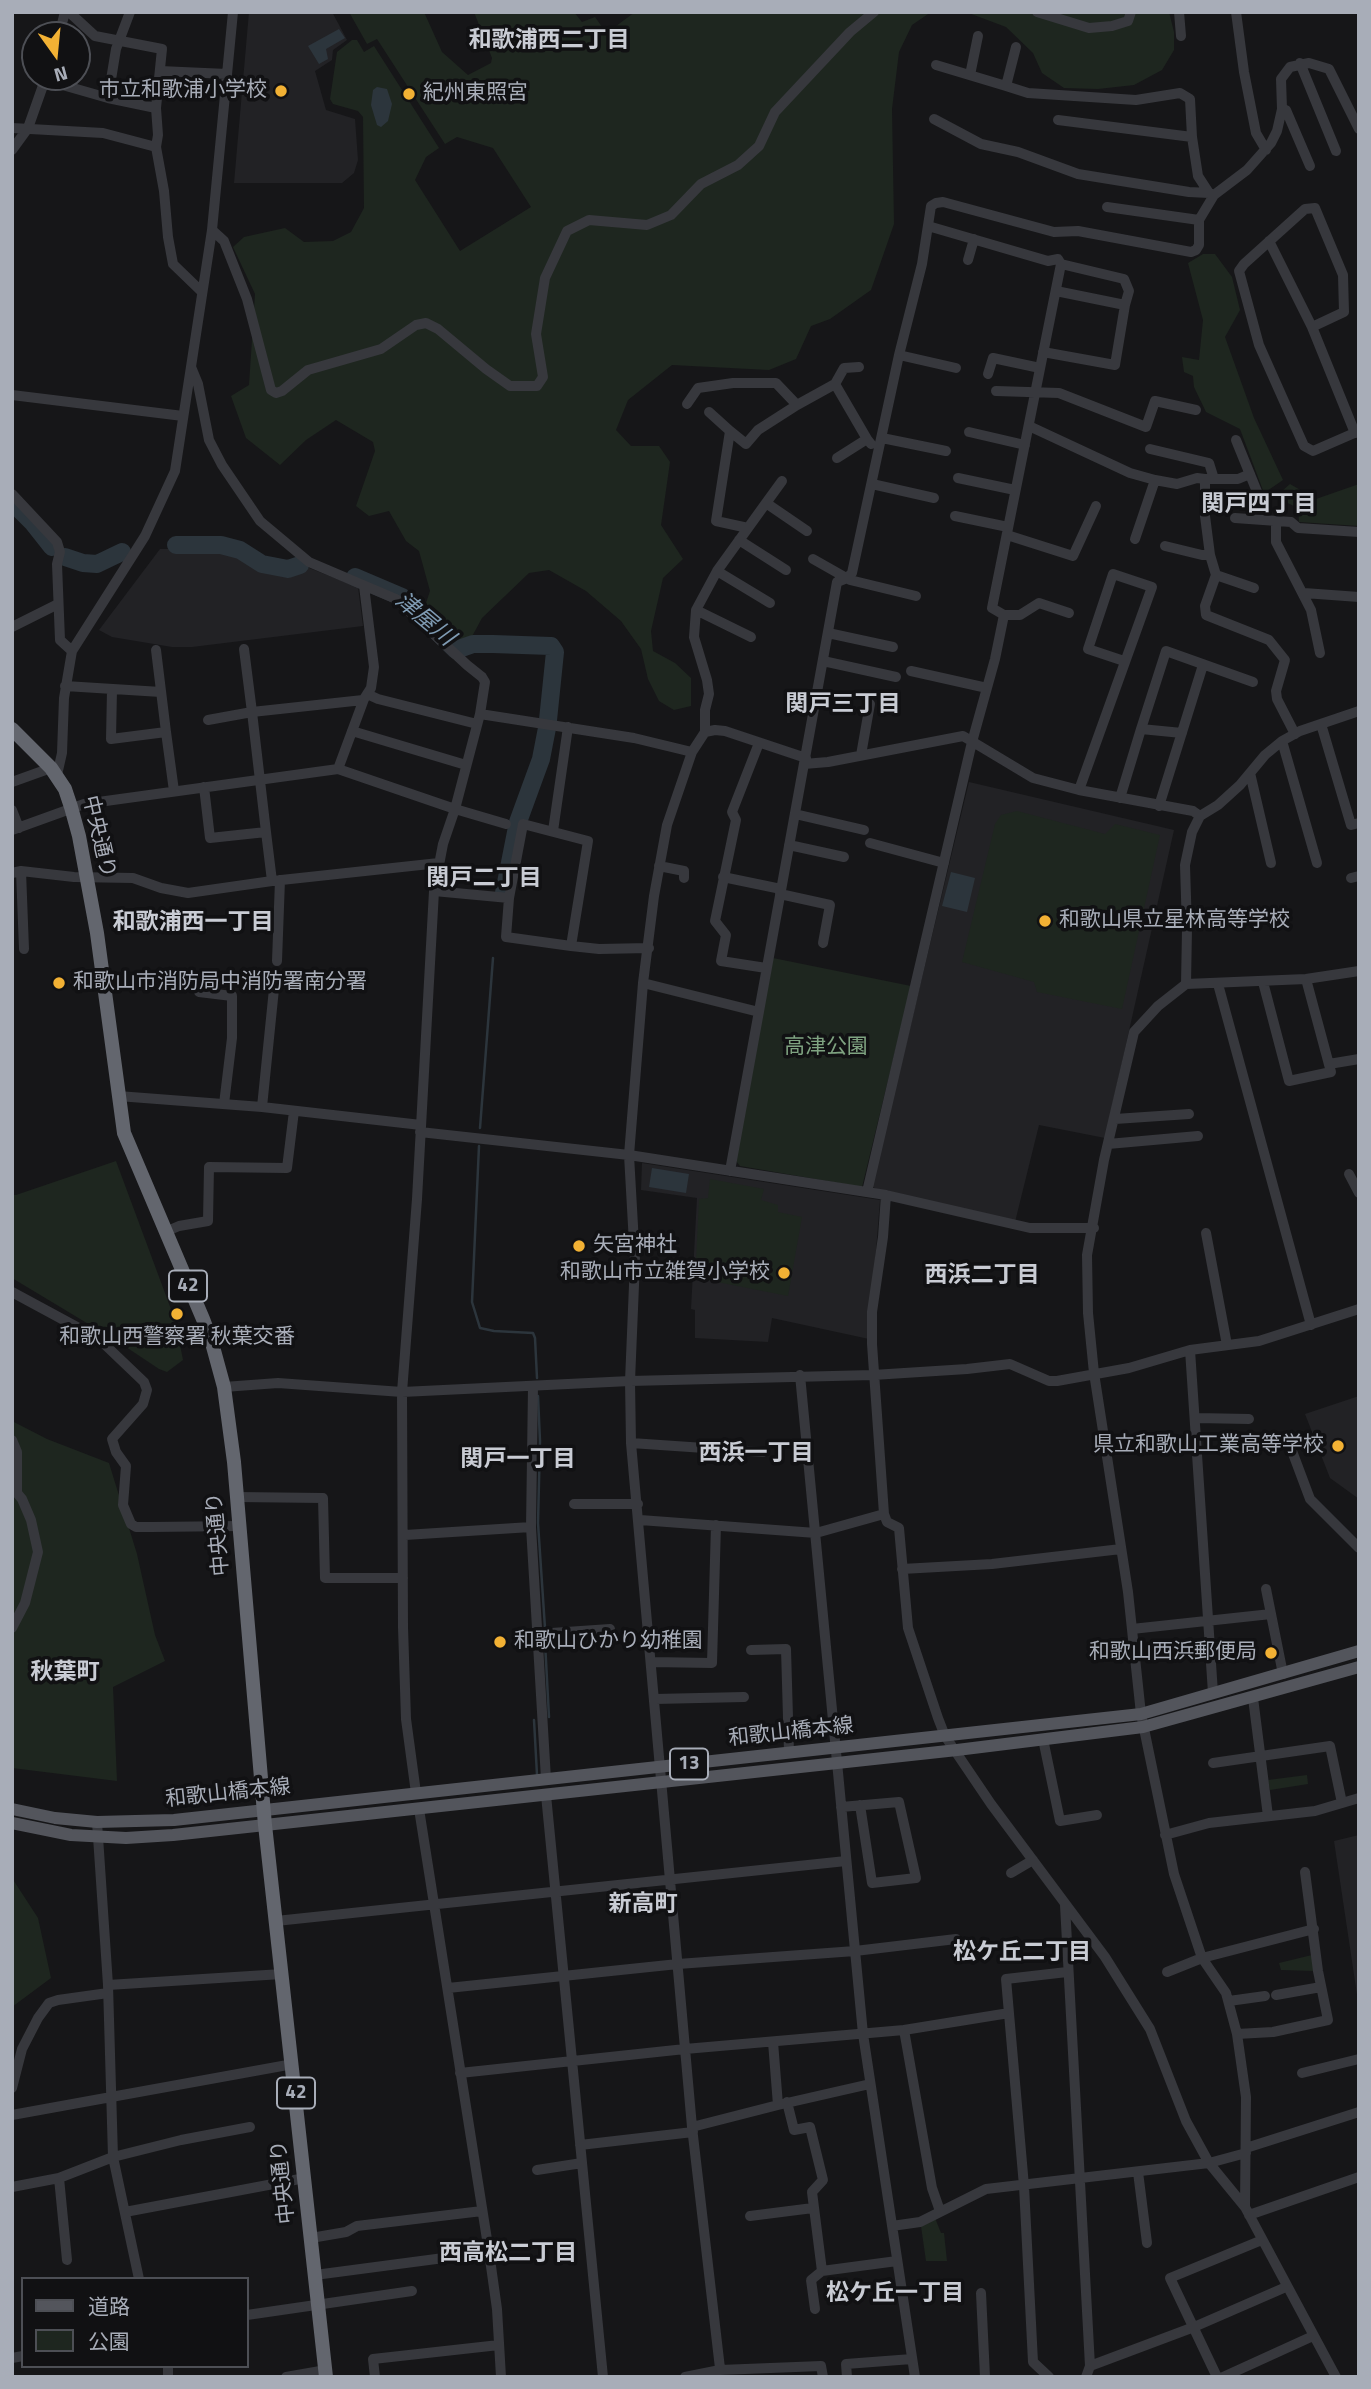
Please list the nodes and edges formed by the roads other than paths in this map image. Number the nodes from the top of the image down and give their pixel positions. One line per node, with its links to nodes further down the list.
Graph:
1 (67, 12): 11 (street)
2 (130, 12): 11 (street)
3 (233, 12): 16 (street)
4 (874, 12): 39 (street)
5 (1037, 12): 6 (street)
6 (1131, 12)
7 (1179, 12): 10 (street)
8 (1236, 12): 32 (street)
9 (978, 36): 17 (street)
10 (1181, 36)
11 (118, 41): 15 (street); 21 (street)
12 (1016, 47): 18 (street)
13 (1300, 63): 23 (street); 28 (street); 33 (street)
14 (936, 65): 17 (street)
15 (160, 71): 16 (street); 22 (street)
16 (227, 74): 39 (street)
17 (970, 75): 18 (street)
18 (1006, 86): 29 (street)
19 (42, 91): 27 (street)
20 (85, 91): 21 (street)
21 (108, 98): 22 (street)
22 (156, 108): 30 (street)
23 (1282, 109): 32 (street); 34 (street)
24 (934, 119): 35 (street)
25 (1058, 120): 29 (street)
26 (12, 128): 27 (street)
27 (28, 128): 30 (street); 31 (street)
28 (1359, 130)
29 (1192, 137): 35 (street)
30 (156, 147): 45 (street)
31 (12, 150)
32 (1266, 150): 35 (street)
33 (1336, 151)
34 (1310, 166)
35 (1211, 194): 37 (street)
36 (1107, 207): 37 (street)
37 (1199, 220): 38 (street)
38 (928, 226): 40 (street); 49 (street)
39 (212, 230): 45 (street)
40 (974, 239): 42 (street); 43 (street)
41 (1269, 241): 47 (street); 47 (street); 67 (street)
42 (968, 260)
43 (1061, 264): 44 (street); 46 (street)
44 (1056, 291): 46 (street); 48 (street)
45 (202, 292): 51 (street)
46 (1125, 305): 48 (street)
47 (1312, 327): 67 (street)
48 (1043, 352): 53 (street)
49 (899, 355): 52 (street); 68 (street)
50 (859, 367): 55 (street)
51 (191, 368): 63 (street); 104 (street)
52 (956, 368)
53 (1040, 368): 54 (street); 56 (street)
54 (988, 374)
55 (835, 384): 60 (street); 69 (street)
56 (1035, 390): 57 (street); 61 (street); 64 (street)
57 (996, 391)
58 (12, 395): 63 (street)
59 (687, 404): 60 (street)
60 (797, 405): 65 (street)
61 (1196, 410)
62 (709, 412): 65 (street)
63 (183, 416): 120 (street)
64 (1029, 426): 71 (street); 79 (street)
65 (730, 430): 91 (street)
66 (969, 432): 71 (street)
67 (1357, 432)
68 (882, 438): 73 (street); 74 (street)
69 (867, 439): 73 (street); 75 (street)
70 (1236, 440): 76 (street)
71 (1025, 445): 82 (street)
72 (1150, 449): 78 (street)
73 (879, 450): 81 (street)
74 (946, 451)
75 (837, 458)
76 (1250, 474): 78 (street); 85 (street)
77 (958, 478): 82 (street)
78 (1210, 479): 79 (street); 98 (street)
79 (1154, 480): 95 (street)
80 (782, 481): 86 (street)
81 (872, 484): 84 (street); 103 (street)
82 (1015, 489): 93 (street)
83 (12, 494): 110 (street)
84 (934, 498)
85 (1260, 499)
86 (766, 503): 91 (street); 92 (street)
87 (1096, 506): 93 (street)
88 (955, 516): 93 (street)
89 (1235, 519): 90 (street)
90 (1276, 521): 94 (street); 106 (street)
91 (748, 528): 96 (street)
92 (807, 531)
93 (1007, 531): 113 (street)
94 (1359, 532)
95 (1135, 539)
96 (739, 540): 100 (street); 101 (street)
97 (1165, 546): 98 (street)
98 (1210, 555): 102 (street)
99 (813, 559): 103 (street)
100 (786, 570)
101 (716, 572): 109 (street); 111 (street)
102 (1216, 575): 105 (street); 146 (street)
103 (847, 578): 107 (street); 115 (street)
104 (364, 586): 132 (street); 136 (street)
105 (1254, 588)
106 (1304, 593): 108 (street); 121 (street)
107 (916, 596)
108 (1359, 597)
109 (770, 603)
110 (58, 604): 114 (street); 120 (street)
111 (696, 610): 116 (street); 143 (street)
112 (1069, 613): 113 (street)
113 (1004, 615): 129 (street)
114 (12, 627)
115 (828, 632): 117 (street); 122 (street)
116 (751, 636)
117 (893, 647)
118 (244, 649): 135 (street)
119 (156, 650): 131 (street)
120 (72, 651): 128 (street)
121 (1320, 653)
122 (823, 661): 126 (street); 152 (street)
123 (1124, 661): 123 (street); 160 (street)
124 (1203, 665): 127 (street); 141 (street); 145 (street)
125 (911, 671): 129 (street)
126 (895, 677)
127 (1253, 682)
128 (65, 685): 130 (street); 155 (street)
129 (987, 688): 148 (street)
130 (112, 690): 131 (street); 144 (street)
131 (161, 692): 144 (street)
132 (365, 697): 135 (street); 136 (street); 142 (street)
133 (870, 704): 151 (street)
134 (1359, 711): 138 (street)
135 (252, 712): 137 (street); 157 (street)
136 (478, 719): 139 (street); 153 (street)
137 (208, 720)
138 (1321, 724): 146 (street); 169 (street)
139 (568, 727): 150 (street); 173 (street)
140 (12, 729): 155 (highway, 中央通り / 42)
141 (1141, 729): 145 (street); 162 (street)
142 (352, 731): 153 (street); 154 (street)
143 (705, 732): 149 (street); 150 (street)
144 (166, 733): 161 (street)
145 (1182, 733): 163 (street)
146 (1295, 734): 147 (street)
147 (1282, 741): 156 (street); 181 (street)
148 (972, 742): 151 (street); 160 (street); 179 (street)
149 (759, 743): 152 (street); 185 (street)
150 (692, 752): 182 (street)
151 (861, 755): 152 (street)
152 (805, 761): 167 (street)
153 (466, 765): 165 (street)
154 (338, 769): 157 (street); 165 (street)
155 (54, 772): 158 (street); 164 (highway, 中央通り / 42)
156 (1250, 773): 168 (street); 180 (street)
157 (260, 779): 159 (street); 174 (street)
158 (12, 782)
159 (204, 787): 161 (street); 174 (street)
160 (1079, 790): 162 (street)
161 (174, 791): 164 (street)
162 (1121, 798): 163 (street)
163 (1159, 806): 168 (street)
164 (71, 807): 171 (street); 184 (highway, 中央通り / 42)
165 (455, 809): 170 (street); 178 (street)
166 (12, 810): 171 (street)
167 (795, 814): 172 (street); 176 (street)
168 (1200, 816): 202 (street)
169 (1359, 823)
170 (506, 824)
171 (15, 829)
172 (864, 830)
173 (552, 831): 190 (street); 192 (street)
174 (267, 832): 187 (street)
175 (870, 844): 179 (street)
176 (789, 845): 177 (street); 189 (street)
177 (844, 857)
178 (439, 863): 187 (street); 188 (street)
179 (944, 863): 221 (street)
180 (1271, 863)
181 (1317, 863)
182 (659, 866): 186 (street); 193 (street)
183 (17, 872): 184 (street); 194 (street)
184 (87, 877): 187 (street); 208 (highway, 中央通り / 42)
185 (723, 877): 189 (street); 196 (street)
186 (684, 878)
187 (276, 881): 195 (street)
188 (434, 891): 190 (street); 214 (street)
189 (780, 892): 191 (street); 196 (street)
190 (509, 898): 192 (street)
191 (822, 943)
192 (571, 946): 193 (street)
193 (649, 948): 201 (street)
194 (24, 949)
195 (277, 961)
196 (766, 968): 205 (street)
197 (1358, 974): 199 (street)
198 (275, 979): 210 (street)
199 (1306, 979): 200 (street); 207 (street)
200 (1263, 982): 203 (street); 207 (street)
201 (643, 983): 205 (street); 217 (street)
202 (1186, 984): 203 (street); 213 (street)
203 (1218, 984): 228 (street)
204 (199, 992): 209 (street)
205 (758, 1012): 218 (street)
206 (1359, 1059): 207 (street)
207 (1329, 1065)
208 (118, 1096): 209 (street); 224 (highway, 中央通り / 42)
209 (224, 1104): 210 (street)
210 (262, 1107): 211 (street)
211 (294, 1111): 214 (street); 224 (street)
212 (1189, 1114): 213 (street)
213 (1115, 1119): 216 (street)
214 (421, 1128): 217 (street); 237 (street)
215 (1198, 1136): 216 (street)
216 (1108, 1144): 223 (street)
217 (629, 1155): 218 (street); 234 (street)
218 (730, 1171): 221 (street)
219 (1349, 1174): 220 (street)
220 (1358, 1190)
221 (867, 1192): 222 (street)
222 (886, 1195): 223 (street); 233 (street)
223 (1094, 1228): 231 (street)
224 (165, 1232): 235 (highway, 中央通り / 42)
225 (1206, 1233): 229 (street)
226 (12, 1292): 251 (street)
227 (1359, 1309): 228 (street)
228 (1311, 1325): 229 (street)
229 (1227, 1345): 230 (street)
230 (1190, 1350): 231 (street); 238 (street)
231 (1094, 1373): 233 (street); 256 (street)
232 (800, 1375): 233 (street); 234 (street); 253 (street)
233 (873, 1375): 248 (street)
234 (630, 1381): 236 (street); 241 (street)
235 (223, 1387): 237 (street); 245 (highway, 中央通り / 42)
236 (533, 1387): 237 (street); 252 (street)
237 (402, 1392): 254 (street)
238 (1196, 1418): 239 (street); 261 (street)
239 (1249, 1419)
240 (12, 1440): 244 (street)
241 (631, 1443): 243 (street); 247 (street)
242 (1292, 1451): 255 (street)
243 (763, 1452)
244 (14, 1489): 262 (street)
245 (237, 1497): 251 (highway, 中央通り / 42); 258 (street)
246 (574, 1504): 247 (street)
247 (638, 1504): 249 (street)
248 (884, 1514): 253 (street); 257 (street)
249 (639, 1520): 250 (street); 268 (street)
250 (716, 1525): 253 (street); 268 (street)
251 (239, 1526): 295 (highway, 中央通り / 42)
252 (531, 1527): 254 (street); 265 (street)
253 (816, 1533): 279 (street)
254 (405, 1535): 258 (street)
255 (1359, 1548)
256 (1121, 1549): 257 (street); 264 (street)
257 (902, 1569): 277 (street)
258 (403, 1578): 288 (street)
259 (1266, 1589): 260 (street)
260 (1271, 1614): 261 (street); 270 (street)
261 (1207, 1621): 264 (street); 271 (street)
262 (12, 1628)
263 (610, 1629): 265 (street)
264 (1132, 1629): 275 (street)
265 (537, 1634): 286 (street)
266 (751, 1650): 281 (street)
267 (1359, 1651): 270 (main road, 和歌山橋本線 / 13)
268 (652, 1662): 274 (street)
269 (1359, 1667): 273 (main road, 和歌山橋本線 / 13)
270 (1283, 1674): 271 (main road, 和歌山橋本線 / 13)
271 (1213, 1693): 275 (main road, 和歌山橋本線 / 13)
272 (744, 1697): 274 (street)
273 (1253, 1698): 276 (main road, 和歌山橋本線 / 13); 282 (street)
274 (655, 1699): 285 (street)
275 (1141, 1714): 276 (street); 277 (main road, 和歌山橋本線 / 13)
276 (1143, 1727): 278 (main road, 和歌山橋本線 / 13); 302 (street)
277 (945, 1736): 279 (main road, 和歌山橋本線 / 13); 280 (street)
278 (1044, 1739): 280 (main road, 和歌山橋本線 / 13); 297 (street)
279 (836, 1747): 281 (main road, 和歌山橋本線 / 13); 283 (street)
280 (957, 1750): 283 (main road, 和歌山橋本線 / 13); 304 (street)
281 (789, 1752): 285 (main road, 和歌山橋本線 / 13)
282 (1260, 1755): 284 (street); 291 (street); 298 (street)
283 (837, 1762): 287 (main road, 和歌山橋本線 / 13); 293 (street)
284 (1213, 1763)
285 (661, 1768): 286 (main road, 和歌山橋本線 / 13); 287 (street)
286 (546, 1779): 288 (main road, 和歌山橋本線 / 13)
287 (662, 1781): 289 (main road, 和歌山橋本線 / 13); 308 (street)
288 (416, 1793): 295 (main road, 和歌山橋本線 / 13)
289 (547, 1795): 296 (main road, 和歌山橋本線 / 13); 309 (street)
290 (1359, 1798): 291 (street)
291 (1342, 1803): 298 (street)
292 (860, 1805): 292 (street); 293 (street)
293 (841, 1807): 305 (street)
294 (12, 1809): 299 (main road, 和歌山橋本線 / 13)
295 (263, 1809): 299 (main road, 和歌山橋本線 / 13); 301 (highway, 中央通り / 42)
296 (419, 1809): 301 (main road, 和歌山橋本線 / 13); 310 (street)
297 (1097, 1815)
298 (1268, 1816): 302 (street)
299 (97, 1822): 303 (street)
300 (12, 1823): 303 (main road, 和歌山橋本線 / 13)
301 (265, 1825): 303 (main road, 和歌山橋本線 / 13); 312 (highway, 中央通り / 42)
302 (1165, 1835): 316 (street)
303 (97, 1837): 324 (street)
304 (1033, 1860): 306 (street); 311 (street)
305 (846, 1861): 308 (street); 315 (street)
306 (1010, 1872)
307 (1305, 1872): 313 (street)
308 (671, 1880): 309 (street); 317 (street)
309 (555, 1892): 310 (street); 321 (street)
310 (435, 1905): 312 (street); 323 (street)
311 (1065, 1905): 318 (street); 351 (street)
312 (276, 1921): 320 (highway, 中央通り / 42)
313 (1314, 1929): 316 (street); 322 (street)
314 (956, 1939): 315 (street)
315 (855, 1951): 317 (street); 331 (street)
316 (1202, 1958): 319 (street); 327 (street)
317 (678, 1964): 321 (street); 333 (street)
318 (1067, 1972): 328 (street); 357 (street)
319 (1167, 1972)
320 (282, 1974): 324 (street); 336 (highway, 中央通り / 42)
321 (564, 1975): 323 (street); 335 (street)
322 (1321, 1987): 325 (street); 330 (street)
323 (448, 1988): 337 (street)
324 (108, 1989): 340 (street); 341 (street)
325 (1276, 1995)
326 (1265, 1996): 327 (street)
327 (1229, 2001): 330 (street)
328 (1009, 2013): 329 (street); 358 (street)
329 (904, 2030): 331 (street); 362 (street)
330 (1237, 2034): 348 (street)
331 (863, 2035): 332 (street); 339 (street)
332 (773, 2042): 333 (street); 342 (street)
333 (685, 2049): 335 (street); 346 (street)
334 (1359, 2059): 338 (street)
335 (572, 2061): 337 (street); 347 (street)
336 (293, 2064): 341 (street); 356 (highway, 中央通り / 42)
337 (460, 2073): 361 (street)
338 (1302, 2073)
339 (870, 2084): 342 (street); 366 (street)
340 (12, 2088)
341 (112, 2097): 344 (street); 349 (street)
342 (782, 2103): 346 (street); 360 (street)
343 (1359, 2112): 348 (street)
344 (12, 2115)
345 (250, 2127): 349 (street)
346 (693, 2129): 347 (street); 387 (street)
347 (580, 2146): 350 (street)
348 (1246, 2151): 351 (street); 363 (street)
349 (113, 2157): 355 (street); 364 (street)
350 (582, 2163): 352 (street); 392 (street)
351 (1209, 2163): 353 (street); 363 (street)
352 (537, 2170)
353 (1138, 2172): 357 (street); 369 (street)
354 (1359, 2177): 363 (street)
355 (59, 2178): 359 (street); 371 (street)
356 (305, 2178): 364 (street); 367 (highway, 中央通り / 42)
357 (1080, 2179): 358 (street); 386 (street)
358 (1024, 2186): 362 (street); 398 (street)
359 (12, 2187)
360 (813, 2208): 365 (street); 373 (street)
361 (482, 2211): 367 (street); 370 (street)
362 (940, 2211): 366 (street)
363 (1247, 2211): 368 (street)
364 (125, 2212): 375 (street)
365 (750, 2216)
366 (892, 2226): 372 (street)
367 (311, 2238): 374 (highway, 中央通り / 42)
368 (1262, 2241): 376 (street); 382 (street)
369 (1147, 2243)
370 (489, 2252): 374 (street); 384 (street)
371 (67, 2260)
372 (897, 2261): 373 (street); 385 (street)
373 (822, 2271): 380 (street)
374 (315, 2274): 379 (highway, 中央通り / 42)
375 (139, 2277)
376 (1286, 2287): 382 (street); 383 (street)
377 (412, 2291): 379 (street)
378 (981, 2293): 397 (street)
379 (318, 2304): 381 (street); 388 (highway, 中央通り / 42)
380 (815, 2309)
381 (248, 2315)
382 (1194, 2327): 386 (street); 400 (street)
383 (1313, 2336): 401 (street); 402 (street)
384 (499, 2345): 390 (street); 391 (street)
385 (912, 2359): 395 (street); 396 (street)
386 (1090, 2366): 399 (street)
387 (720, 2373): 393 (street); 394 (street)
388 (326, 2374): 389 (street)
389 (286, 2377)
390 (375, 2377)
391 (502, 2377)
392 (603, 2377)
393 (685, 2377)
394 (823, 2377)
395 (848, 2377)
396 (915, 2377)
397 (985, 2377)
398 (1049, 2377)
399 (1086, 2377)
400 (1217, 2377)
401 (1223, 2377)
402 (1336, 2377)

